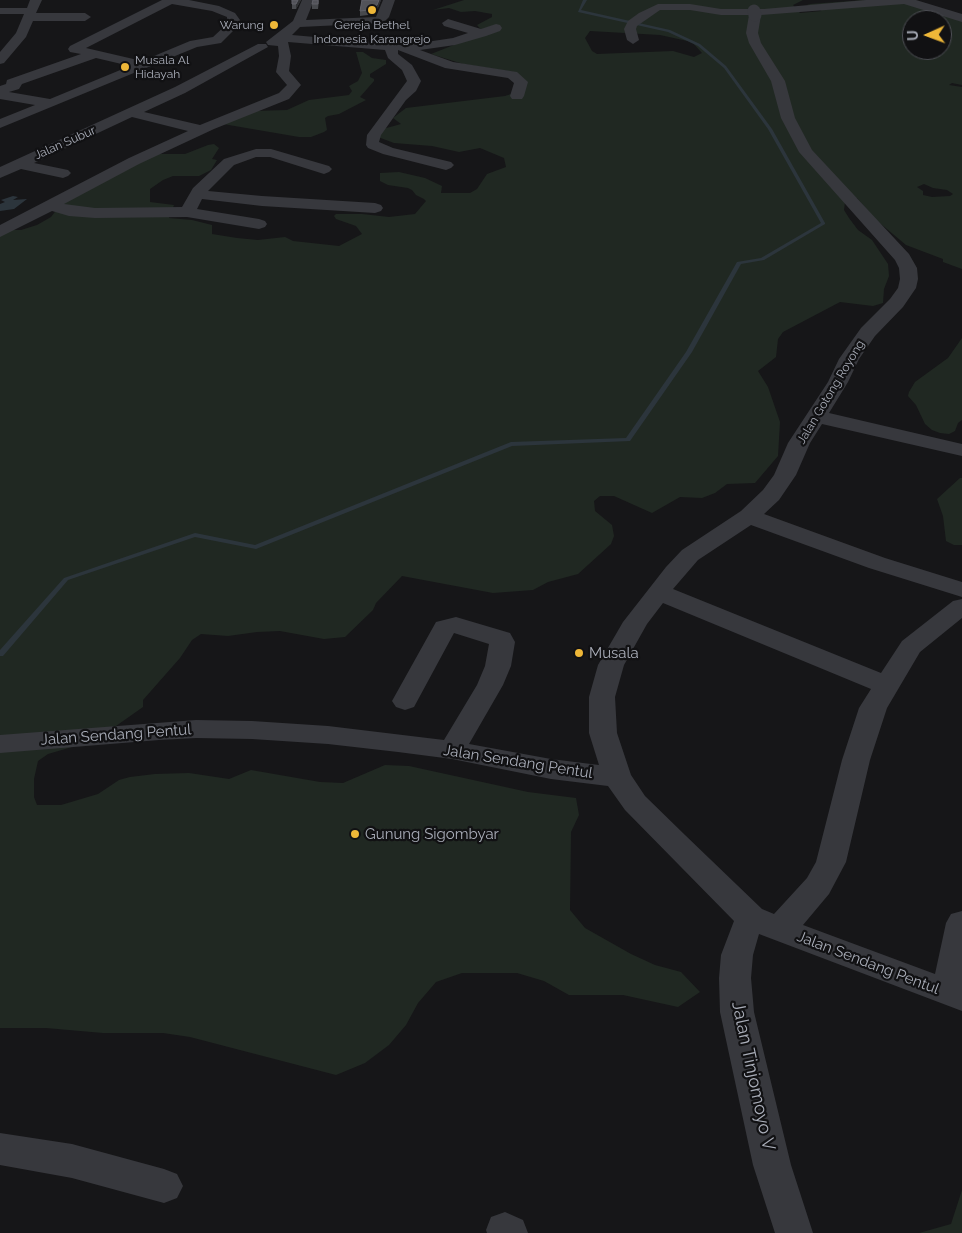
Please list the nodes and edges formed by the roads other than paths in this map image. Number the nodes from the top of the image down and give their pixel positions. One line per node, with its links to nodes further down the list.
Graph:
1 (174, 0): 15 (street); 20 (street)
2 (308, 0): 11 (street)
3 (389, 0): 11 (street)
4 (907, 0): 9 (street); 16 (street)
5 (752, 9): 41 (street, Jalan Gotong Royong)
6 (32, 10): 7 (street); 8 (street); 21 (street)
7 (0, 11)
8 (86, 16)
9 (962, 18)
10 (448, 23): 13 (street)
11 (298, 24): 14 (street, Jalan Subur)
12 (496, 28): 13 (street)
13 (482, 33): 19 (street)
14 (279, 38): 17 (street); 18 (street, Jalan Subur); 29 (street)
15 (217, 40): 18 (street); 22 (street)
16 (633, 40)
17 (392, 46): 19 (street); 31 (street)
18 (262, 48): 27 (street, Jalan Subur)
19 (406, 49): 25 (street)
20 (94, 54): 22 (street); 23 (street)
21 (0, 60)
22 (144, 64): 26 (street)
23 (0, 91)
24 (0, 95): 26 (street)
25 (517, 96)
26 (51, 103): 28 (street)
27 (130, 113): 29 (street); 30 (street, Jalan Subur)
28 (0, 124)
29 (201, 130): 36 (street)
30 (18, 164): 33 (street, Jalan Subur); 34 (street)
31 (446, 165)
32 (324, 169): 35 (street)
33 (0, 173)
34 (64, 173)
35 (197, 194): 37 (street); 38 (street)
36 (49, 205): 38 (street); 40 (street)
37 (375, 208)
38 (187, 212): 39 (street)
39 (259, 224)
40 (0, 232)
41 (816, 416): 42 (street); 43 (street, Jalan Gotong Royong)
42 (962, 450)
43 (749, 516): 44 (street); 45 (street, Jalan Gotong Royong)
44 (962, 590)
45 (658, 592): 47 (street); 51 (street, Jalan Gotong Royong)
46 (962, 606): 47 (street, Jalan Tinjomoyo V)
47 (886, 685): 53 (street, Jalan Tinjomoyo V)
48 (405, 701): 50 (street)
49 (0, 744): 50 (street, Jalan Sendang Pentul)
50 (452, 750): 51 (street, Jalan Sendang Pentul)
51 (617, 777): 53 (street, Jalan Sendang Pentul)
52 (962, 923): 54 (street)
53 (765, 924): 54 (street, Jalan Sendang Pentul); 57 (street, Jalan Tinjomoyo V)
54 (954, 995)
55 (0, 1149): 56 (street)
56 (164, 1186)
57 (794, 1233)

